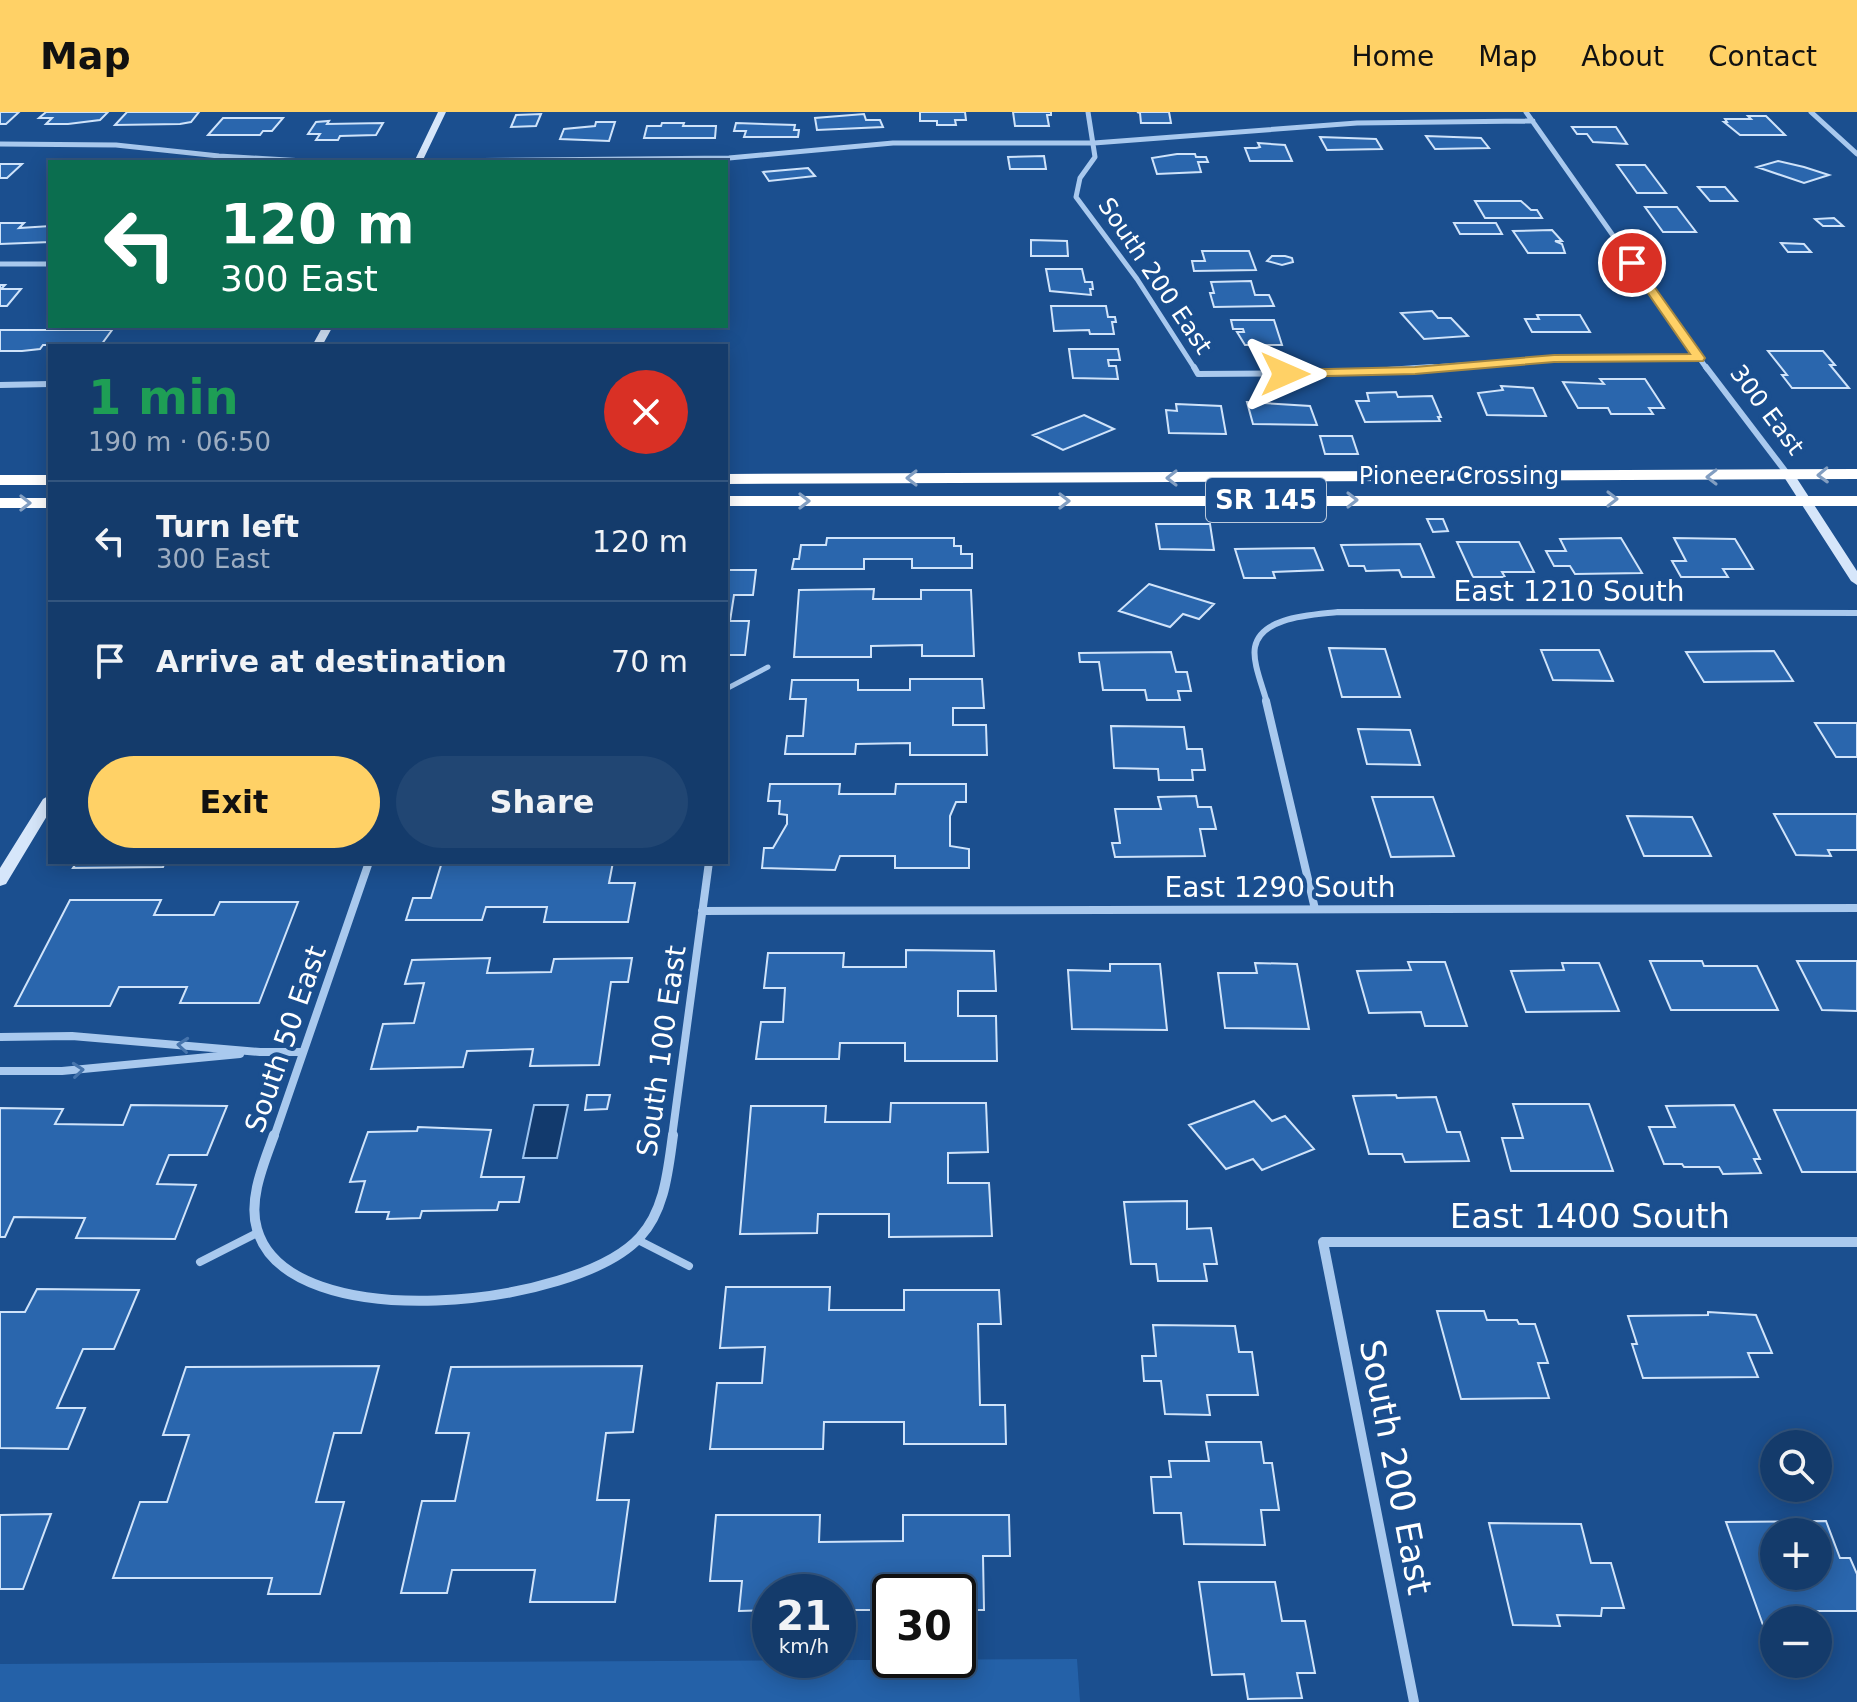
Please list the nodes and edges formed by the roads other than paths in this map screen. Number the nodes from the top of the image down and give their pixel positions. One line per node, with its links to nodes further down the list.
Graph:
1 (442, 112): 10 (street)
2 (1088, 112): 6 (street)
3 (1526, 112): 5 (street, 300 East)
4 (1811, 112): 8 (street)
5 (1533, 121): 6 (street); 14 (street, 300 East)
6 (1094, 143): 11 (street); 14 (street, South 200 East)
7 (0, 144): 9 (street)
8 (1856, 154)
9 (270, 160)
10 (418, 160)
11 (522, 160)
12 (0, 264): 13 (street)
13 (48, 264)
14 (1699, 358): 18 (street, 300 East)
15 (48, 384): 16 (street)
16 (0, 385)
17 (1857, 474): 18 (highway, Pioneer Crossing / SR 145, one-way to 18)
18 (1790, 477): 19 (highway, Pioneer Crossing / SR 145, one-way to 19); 22 (street, 300 East)
19 (728, 479)
20 (0, 480): 21 (highway)
21 (48, 480)
22 (1806, 499): 23 (highway, Pioneer Crossing / SR 145, one-way to 22); 24 (highway, Pioneer Crossing / SR 145); 27 (street, 300 East)
23 (728, 501)
24 (1857, 501)
25 (0, 503): 26 (highway, one-way to 26)
26 (48, 503)
27 (1857, 581)
28 (1857, 613): 36 (street, East 1210 South)
29 (768, 667): 30 (lane)
30 (728, 688)
31 (48, 802): 34 (street)
32 (368, 864): 40 (street, South 50 East)
33 (709, 864): 37 (street, South 100 East)
34 (0, 881)
35 (1857, 908): 36 (street, East 1290 South)
36 (1315, 909): 37 (street, East 1290 South)
37 (702, 911): 43 (street, South 100 East)
38 (0, 1037): 39 (street, one-way to 38)
39 (260, 1052): 40 (street); 41 (street, one-way to 39)
40 (301, 1052): 42 (street, South 50 East)
41 (0, 1071)
42 (257, 1233): 43 (street); 46 (lane)
43 (638, 1240): 47 (lane)
44 (1323, 1242): 45 (street, East 1400 South); 48 (street, South 200 East)
45 (1857, 1242)
46 (200, 1262)
47 (689, 1266)
48 (1414, 1702)

